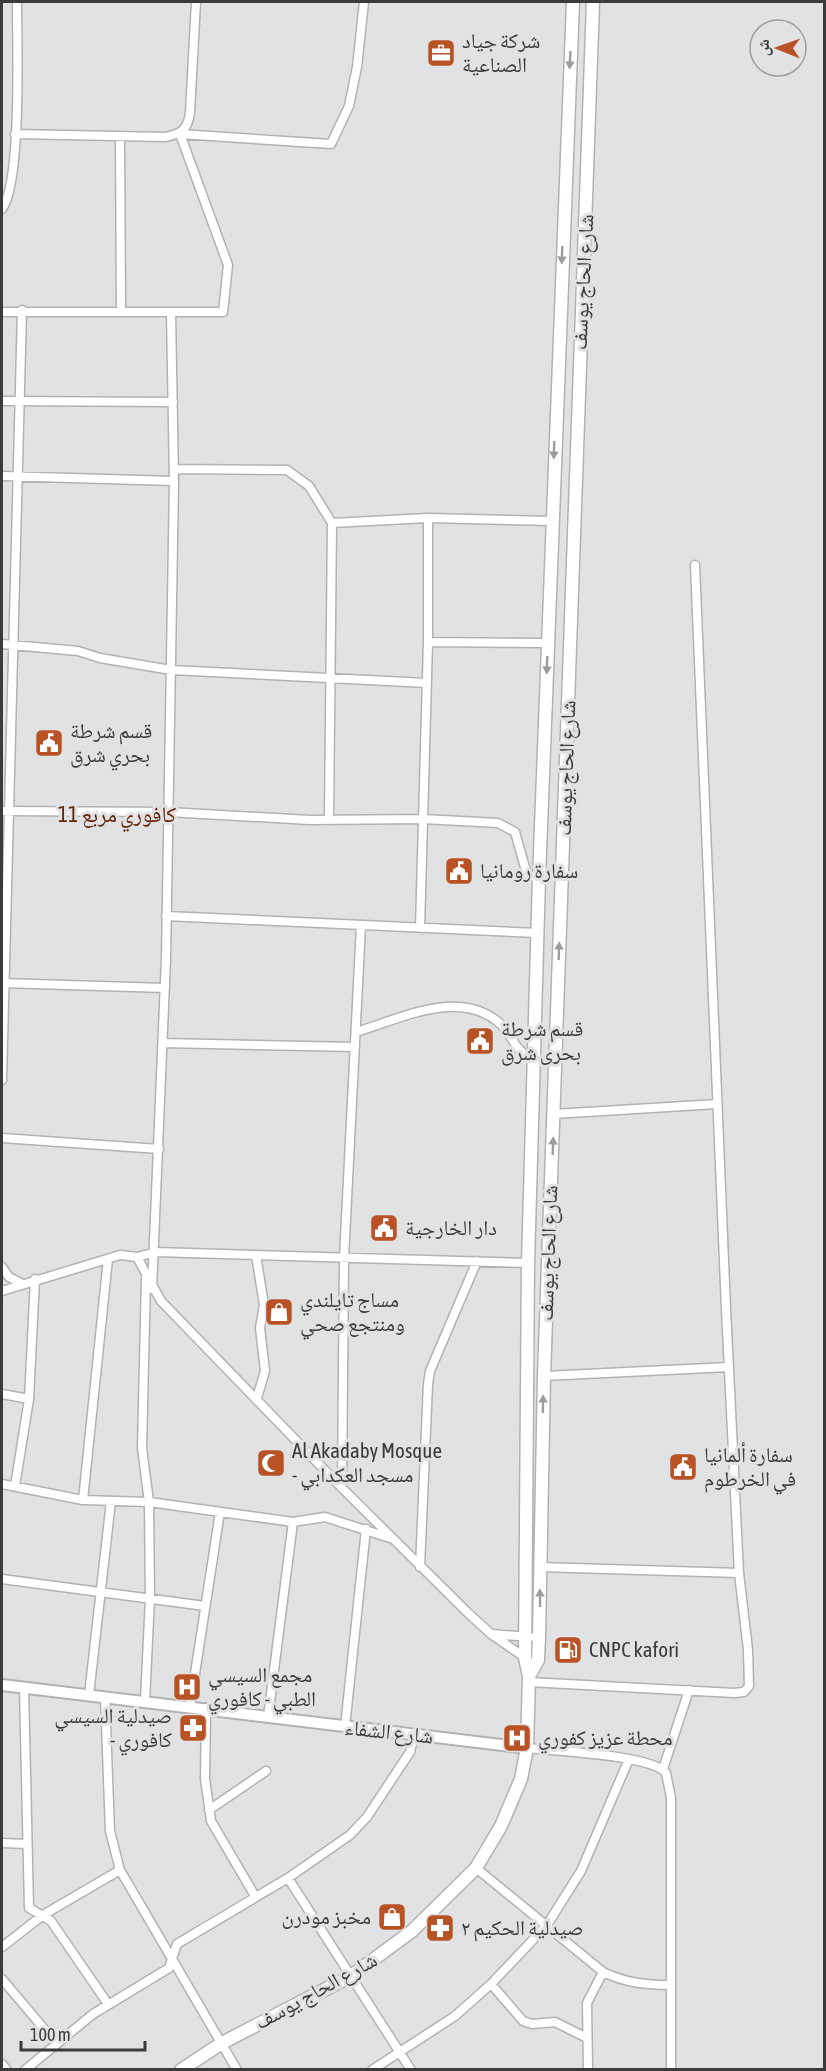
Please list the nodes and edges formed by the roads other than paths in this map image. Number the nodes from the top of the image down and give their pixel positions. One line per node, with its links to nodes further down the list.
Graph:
1 (17, 2): 6 (street)
2 (196, 2): 7 (street)
3 (364, 2): 7 (street)
4 (573, 2): 10 (main road, شارع الحاج يوسف, one-way to 10)
5 (593, 2): 11 (main road, شارع الحاج يوسف)
6 (15, 134): 8 (street); 9 (street)
7 (180, 134): 8 (street); 15 (street)
8 (120, 136): 14 (street)
9 (2, 209)
10 (560, 308): 11 (main road); 24 (main road, شارع الحاج يوسف, one-way to 24)
11 (582, 309): 49 (main road, شارع الحاج يوسف, one-way to 11)
12 (22, 310): 13 (street); 14 (street); 17 (street)
13 (2, 312)
14 (121, 312): 15 (street)
15 (171, 312): 18 (street)
16 (2, 400): 17 (street)
17 (18, 400): 18 (street); 21 (street)
18 (173, 402): 19 (street)
19 (174, 469): 22 (street); 25 (street)
20 (2, 476): 21 (street)
21 (16, 477): 22 (street); 30 (street)
22 (174, 481): 31 (street)
23 (428, 518): 24 (street); 25 (street); 27 (street)
24 (552, 521): 28 (main road, شارع الحاج يوسف)
25 (332, 523): 32 (street)
26 (696, 565): 51 (street)
27 (428, 642): 28 (street); 33 (street)
28 (548, 643): 38 (main road, شارع الحاج يوسف, one-way to 38)
29 (2, 644): 30 (street)
30 (14, 644): 31 (street); 34 (street)
31 (171, 670): 32 (street); 35 (street)
32 (331, 679): 33 (street); 36 (street)
33 (427, 683): 37 (street)
34 (5, 811): 35 (street); 43 (street)
35 (168, 812): 36 (street); 39 (street)
36 (329, 819): 37 (street)
37 (423, 819): 38 (street); 41 (street)
38 (539, 878): 42 (main road, شارع الحاج يوسف)
39 (166, 916): 40 (street); 44 (street)
40 (362, 925): 41 (street); 45 (street)
41 (420, 928): 42 (street)
42 (537, 933): 48 (main road, شارع الحاج يوسف)
43 (3, 983): 44 (street); 50 (street)
44 (165, 988): 46 (street)
45 (356, 1032): 47 (street); 48 (street)
46 (163, 1043): 47 (street); 54 (street)
47 (355, 1047): 58 (street)
48 (534, 1060): 49 (main road); 61 (main road, شارع الحاج يوسف)
49 (556, 1060): 52 (main road, شارع الحاج يوسف)
50 (2, 1080)
51 (717, 1104): 52 (street); 68 (street)
52 (554, 1114): 69 (main road, شارع الحاج يوسف, one-way to 52)
53 (2, 1138): 54 (street)
54 (159, 1149): 55 (street)
55 (156, 1252): 56 (street); 57 (street); 66 (street)
56 (256, 1255): 58 (street); 71 (street)
57 (137, 1257): 59 (street); 63 (street)
58 (344, 1257): 60 (street); 75 (street)
59 (108, 1259): 64 (street); 76 (street)
60 (477, 1262): 61 (street); 83 (street)
61 (528, 1263): 91 (main road, شارع الحاج يوسف)
62 (2, 1267): 65 (street)
63 (146, 1271): 66 (street); 78 (street)
64 (35, 1279): 65 (street); 72 (street)
65 (21, 1283): 67 (street)
66 (152, 1289): 71 (street)
67 (2, 1291)
68 (729, 1367): 69 (street); 85 (street)
69 (543, 1376): 84 (main road, شارع الحاج يوسف, one-way to 69)
70 (2, 1394): 72 (street)
71 (256, 1398): 75 (street)
72 (28, 1399): 74 (street)
73 (2, 1484): 74 (street)
74 (15, 1486): 76 (street)
75 (342, 1488): 82 (street)
76 (83, 1500): 77 (street)
77 (111, 1501): 78 (street); 87 (street)
78 (149, 1502): 79 (street); 88 (street)
79 (220, 1512): 80 (street); 89 (street)
80 (293, 1522): 81 (street); 104 (street)
81 (366, 1529): 82 (street); 105 (street)
82 (393, 1539): 83 (street)
83 (420, 1567): 90 (street)
84 (540, 1567): 85 (street); 92 (main road, شارع الحاج يوسف, one-way to 84)
85 (739, 1573): 98 (street)
86 (2, 1580): 87 (street)
87 (101, 1592): 88 (street); 99 (street)
88 (150, 1598): 89 (street); 101 (street)
89 (205, 1606): 102 (street)
90 (491, 1634): 91 (street); 93 (street)
91 (525, 1637): 92 (street); 93 (main road, شارع الحاج يوسف)
92 (539, 1637): 94 (main road, شارع الحاج يوسف)
93 (525, 1658): 94 (street); 95 (main road, شارع الحاج يوسف)
94 (538, 1660): 95 (main road, شارع الحاج يوسف)
95 (529, 1679): 98 (street); 107 (main road, شارع الحاج يوسف)
96 (2, 1685): 97 (street, شارع الشفاء)
97 (24, 1687): 99 (street, شارع الشفاء); 113 (street)
98 (689, 1690): 109 (street)
99 (89, 1695): 100 (street, شارع الشفاء)
100 (105, 1697): 101 (street, شارع الشفاء); 115 (street)
101 (146, 1701): 102 (street, شارع الشفاء)
102 (190, 1706): 103 (street, شارع الشفاء)
103 (206, 1708): 104 (street, شارع الشفاء); 111 (street)
104 (268, 1717): 105 (street, شارع الشفاء)
105 (345, 1727): 106 (street, شارع الشفاء)
106 (414, 1735): 107 (street, شارع الشفاء); 116 (street)
107 (527, 1748): 108 (street); 114 (main road, شارع الحاج يوسف)
108 (629, 1759): 109 (street); 119 (street)
109 (663, 1769): 126 (street)
110 (266, 1771): 111 (street)
111 (209, 1810): 117 (street)
112 (2, 1844): 113 (street)
113 (27, 1844): 118 (street)
114 (476, 1868): 119 (street); 123 (main road, شارع الحاج يوسف)
115 (120, 1870): 118 (street); 121 (street)
116 (288, 1878): 117 (street); 123 (street)
117 (255, 1896): 121 (street)
118 (43, 1915): 120 (street); 127 (street)
119 (547, 1925): 122 (street); 125 (street)
120 (2, 1947)
121 (173, 1957): 127 (street); 130 (street)
122 (603, 1972): 126 (street); 128 (street)
123 (351, 1976): 130 (main road, شارع الحاج يوسف); 131 (street)
124 (2, 1979): 129 (street)
125 (491, 1984): 128 (street); 131 (street)
126 (671, 1985): 140 (street)
127 (108, 2004): 129 (street)
128 (587, 2038): 139 (street)
129 (56, 2043): 134 (street)
130 (222, 2043): 135 (main road, شارع الحاج يوسف); 136 (street)
131 (400, 2051): 137 (street); 138 (street)
132 (2, 2064): 133 (street)
133 (6, 2069)
134 (25, 2070)
135 (181, 2070)
136 (237, 2070)
137 (372, 2070)
138 (411, 2070)
139 (588, 2070)
140 (671, 2070)

